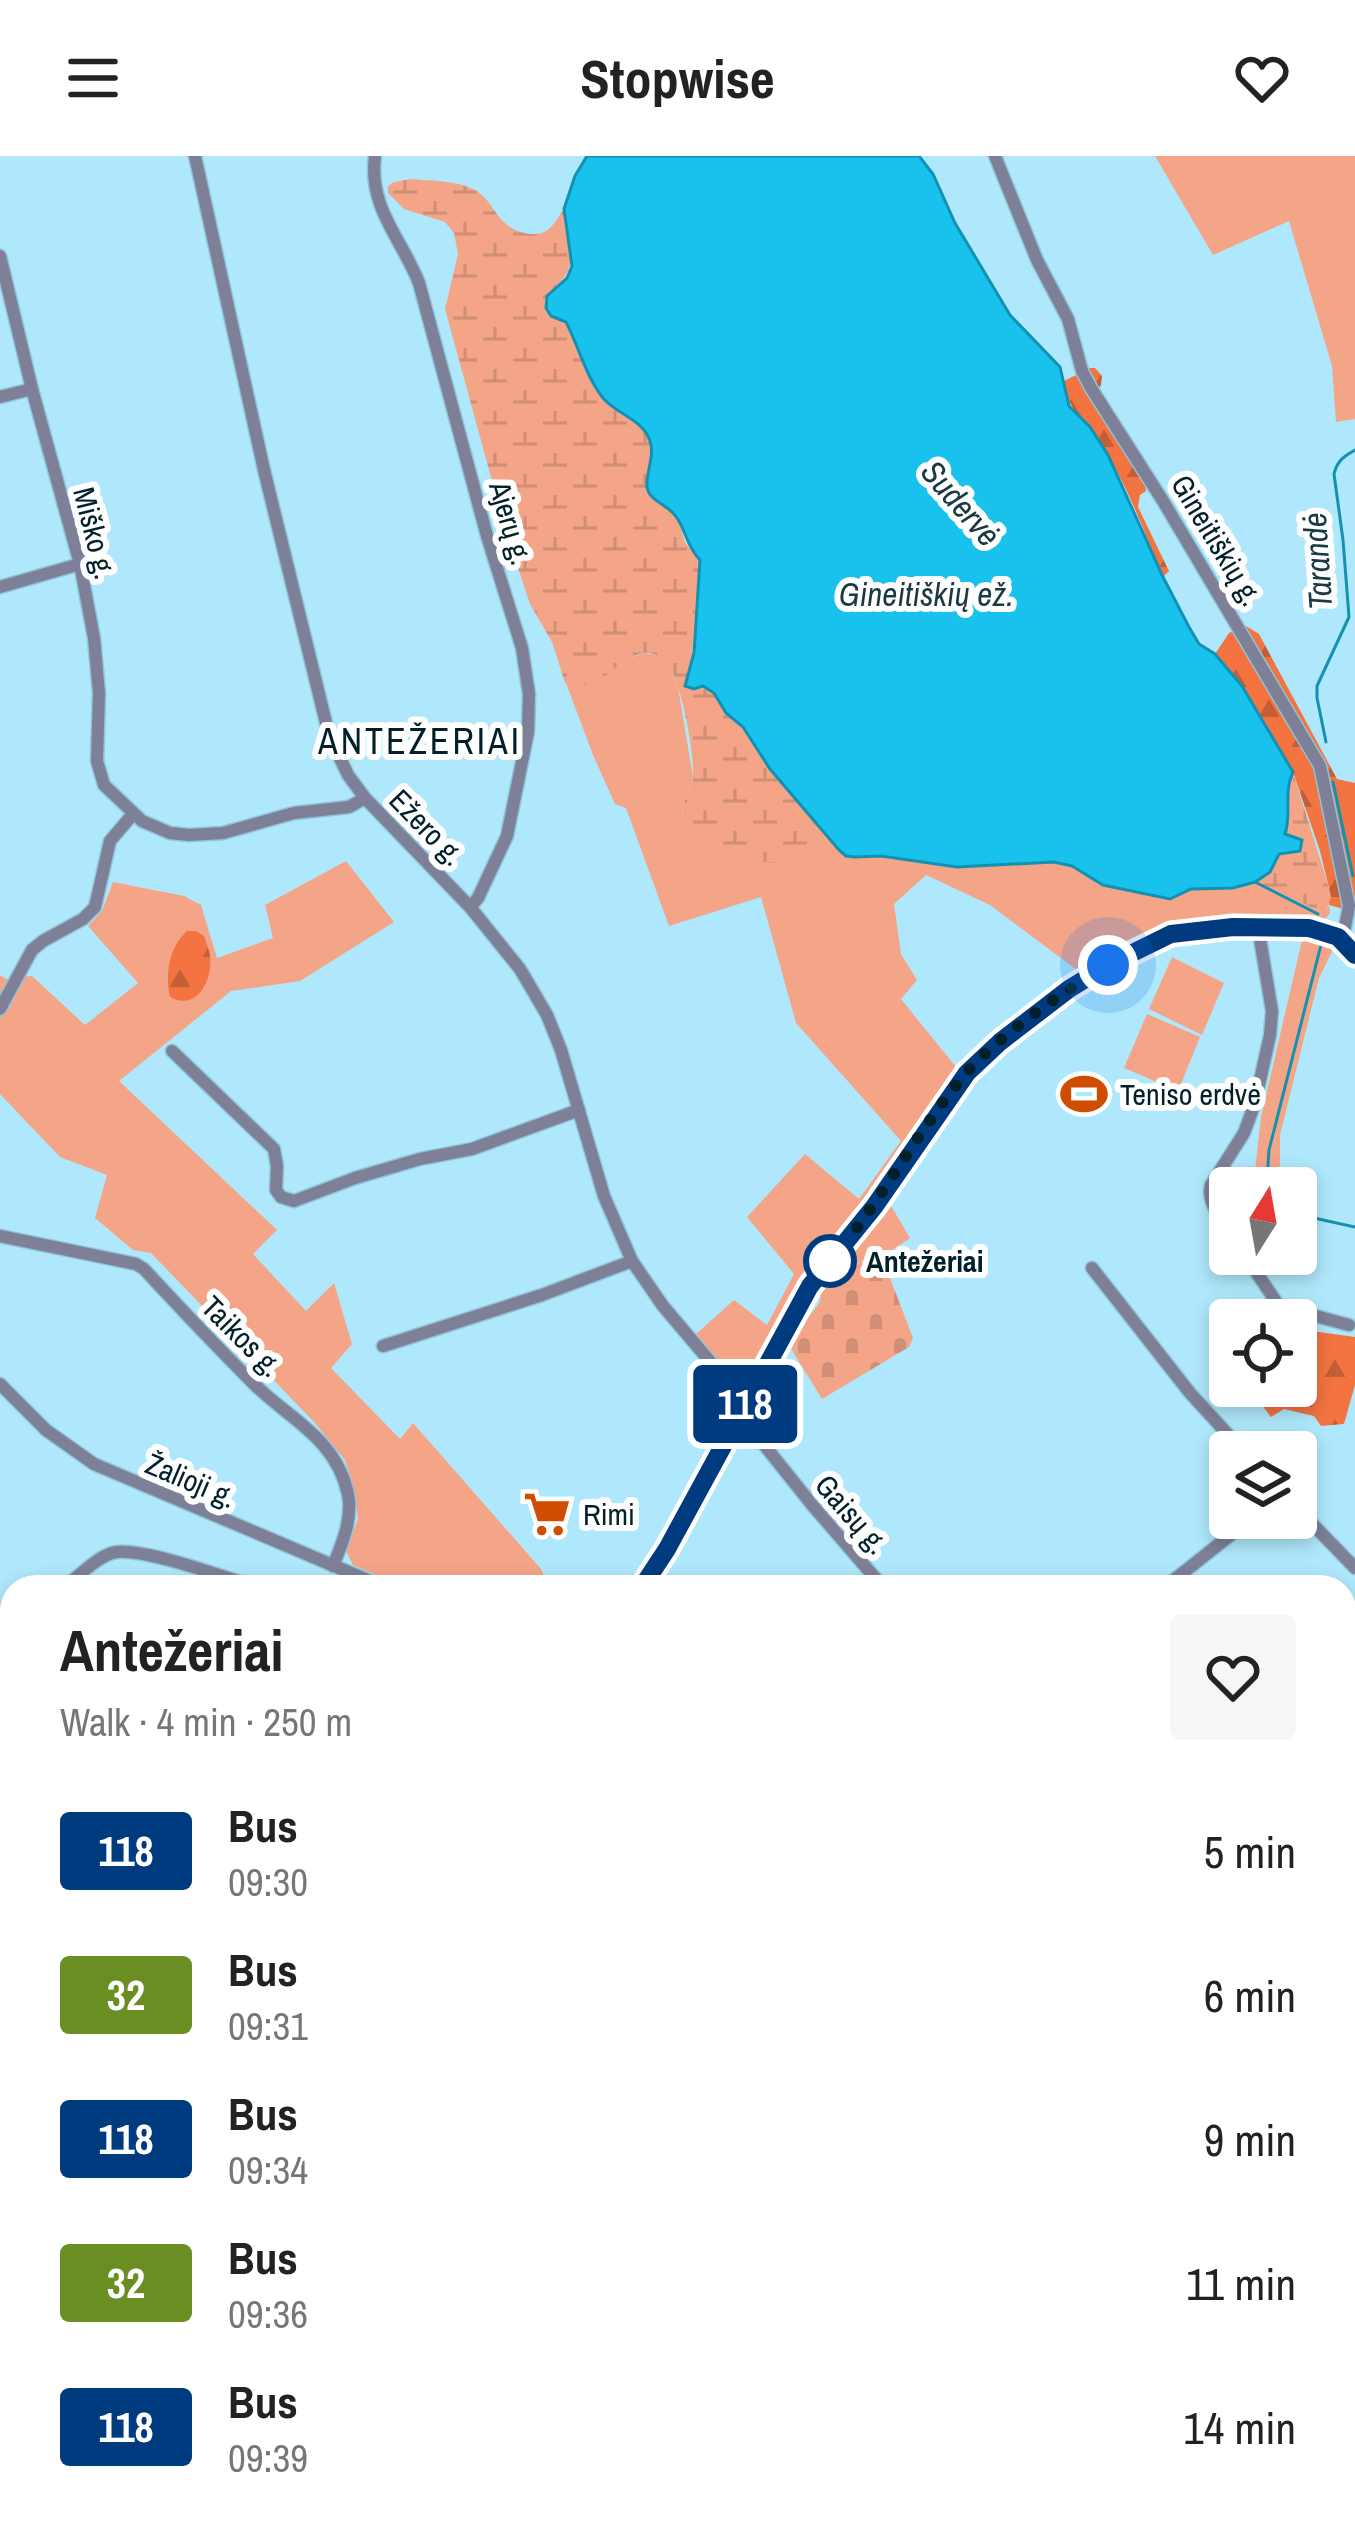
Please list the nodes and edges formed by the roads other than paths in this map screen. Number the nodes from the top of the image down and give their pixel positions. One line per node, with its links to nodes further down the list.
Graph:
1 (195, 156): 9 (street, Ežero g.)
2 (375, 156): 11 (street, Ajerų g.)
3 (994, 156): 13 (street, Gineitiškių g.)
4 (0, 256): 5 (street, Miško g.)
5 (32, 389): 6 (street); 7 (street, Miško g.)
6 (0, 397)
7 (80, 564): 8 (street); 10 (street, Miško g.)
8 (0, 587)
9 (365, 798): 10 (street); 11 (street, Ežero g.)
10 (133, 814): 15 (street)
11 (470, 907): 17 (street, Ežero g.)
12 (1258, 927): 13 (street); 18 (street); 26 (street)
13 (1338, 937): 14 (street)
14 (1355, 956)
15 (0, 1009)
16 (172, 1052): 17 (street)
17 (579, 1110): 20 (street, Ežero g.)
18 (1222, 1167)
19 (0, 1236): 31 (street, Taikos g.)
20 (632, 1261): 24 (street); 26 (street, Ežero g.)
21 (1092, 1268): 28 (street)
22 (1259, 1275): 23 (street)
23 (1349, 1325)
24 (383, 1346)
25 (0, 1384): 31 (street, Žalioji g.)
26 (750, 1394): 27 (street)
27 (737, 1419): 36 (street); 37 (street, Gaisų g.)
28 (1225, 1431)
29 (1317, 1529): 32 (street)
30 (1226, 1539): 38 (street)
31 (333, 1566): 35 (street, Žalioji g.)
32 (1355, 1568)
33 (81, 1575): 34 (street)
34 (216, 1575)
35 (355, 1575)
36 (650, 1575)
37 (873, 1575)
38 (1180, 1575)

